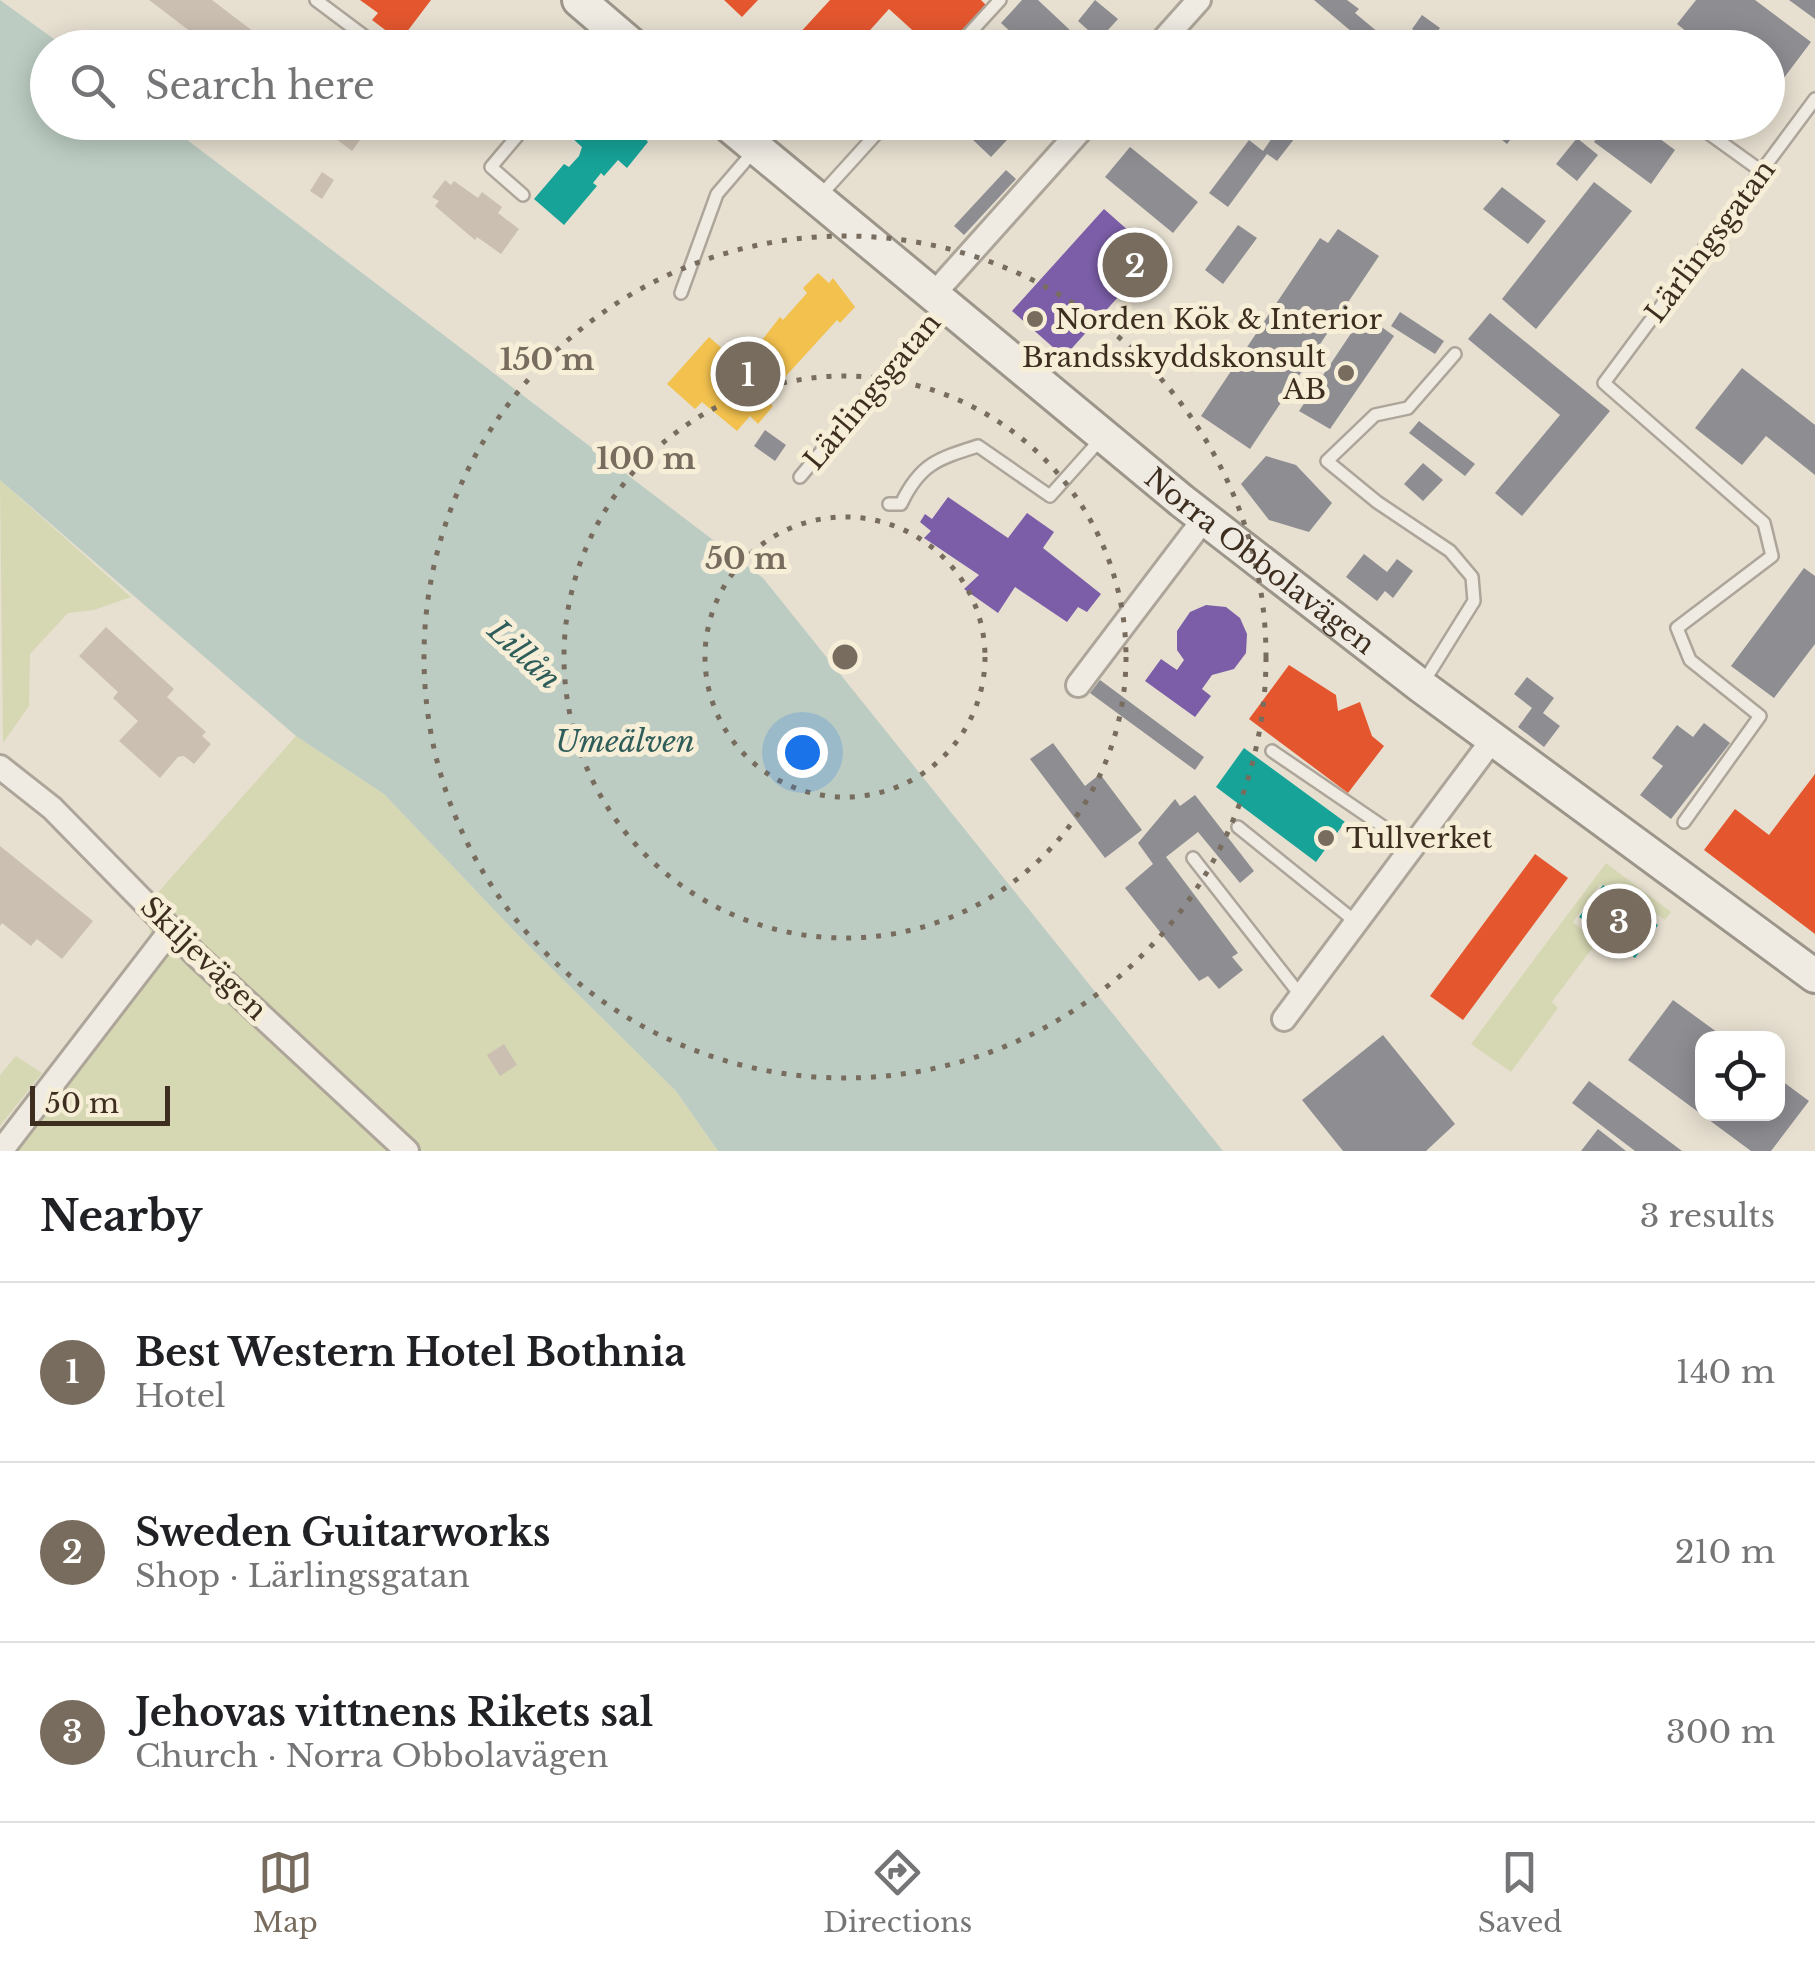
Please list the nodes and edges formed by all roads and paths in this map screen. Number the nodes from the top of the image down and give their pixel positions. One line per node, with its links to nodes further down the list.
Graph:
1 (316, 0): 5 (lane)
2 (579, 0): 6 (street)
3 (1000, 0): 7 (lane)
4 (1199, 0): 8 (street)
5 (356, 30)
6 (596, 30)
7 (972, 30)
8 (1172, 30)
9 (1815, 99): 15 (lane, Lärlingsgatan)
10 (513, 140): 19 (lane)
11 (746, 140): 17 (street, Norra Obbolavägen)
12 (871, 140): 20 (lane)
13 (1073, 140): 22 (street, Lärlingsgatan)
14 (1717, 140): 18 (lane)
15 (1785, 140)
16 (1785, 140): 18 (lane, Lärlingsgatan)
17 (756, 149): 20 (street, Norra Obbolavägen); 21 (lane)
18 (1761, 172): 33 (lane, Lärlingsgatan)
19 (522, 195)
20 (816, 200): 22 (street, Norra Obbolavägen)
21 (682, 292)
22 (938, 301): 24 (street, Norra Obbolavägen); 25 (lane, Lärlingsgatan)
23 (1455, 354): 29 (lane)
24 (1103, 436): 26 (lane); 27 (street, Norra Obbolavägen)
25 (800, 476)
26 (889, 504)
27 (1204, 519): 28 (street); 29 (street, Norra Obbolavägen)
28 (1078, 685)
29 (1420, 686): 30 (street, Norra Obbolavägen)
30 (1493, 739): 35 (street); 39 (street, Norra Obbolavägen)
31 (1272, 751): 35 (lane)
32 (0, 767): 38 (street, Skiljevägen)
33 (1684, 822)
34 (1238, 827): 37 (lane)
35 (1413, 847): 37 (street)
36 (1193, 858): 40 (lane)
37 (1356, 922): 40 (street)
38 (171, 930): 42 (street); 43 (street, Skiljevägen)
39 (1815, 976)
40 (1302, 996): 41 (street)
41 (1284, 1019)
42 (1, 1151)
43 (407, 1151)

